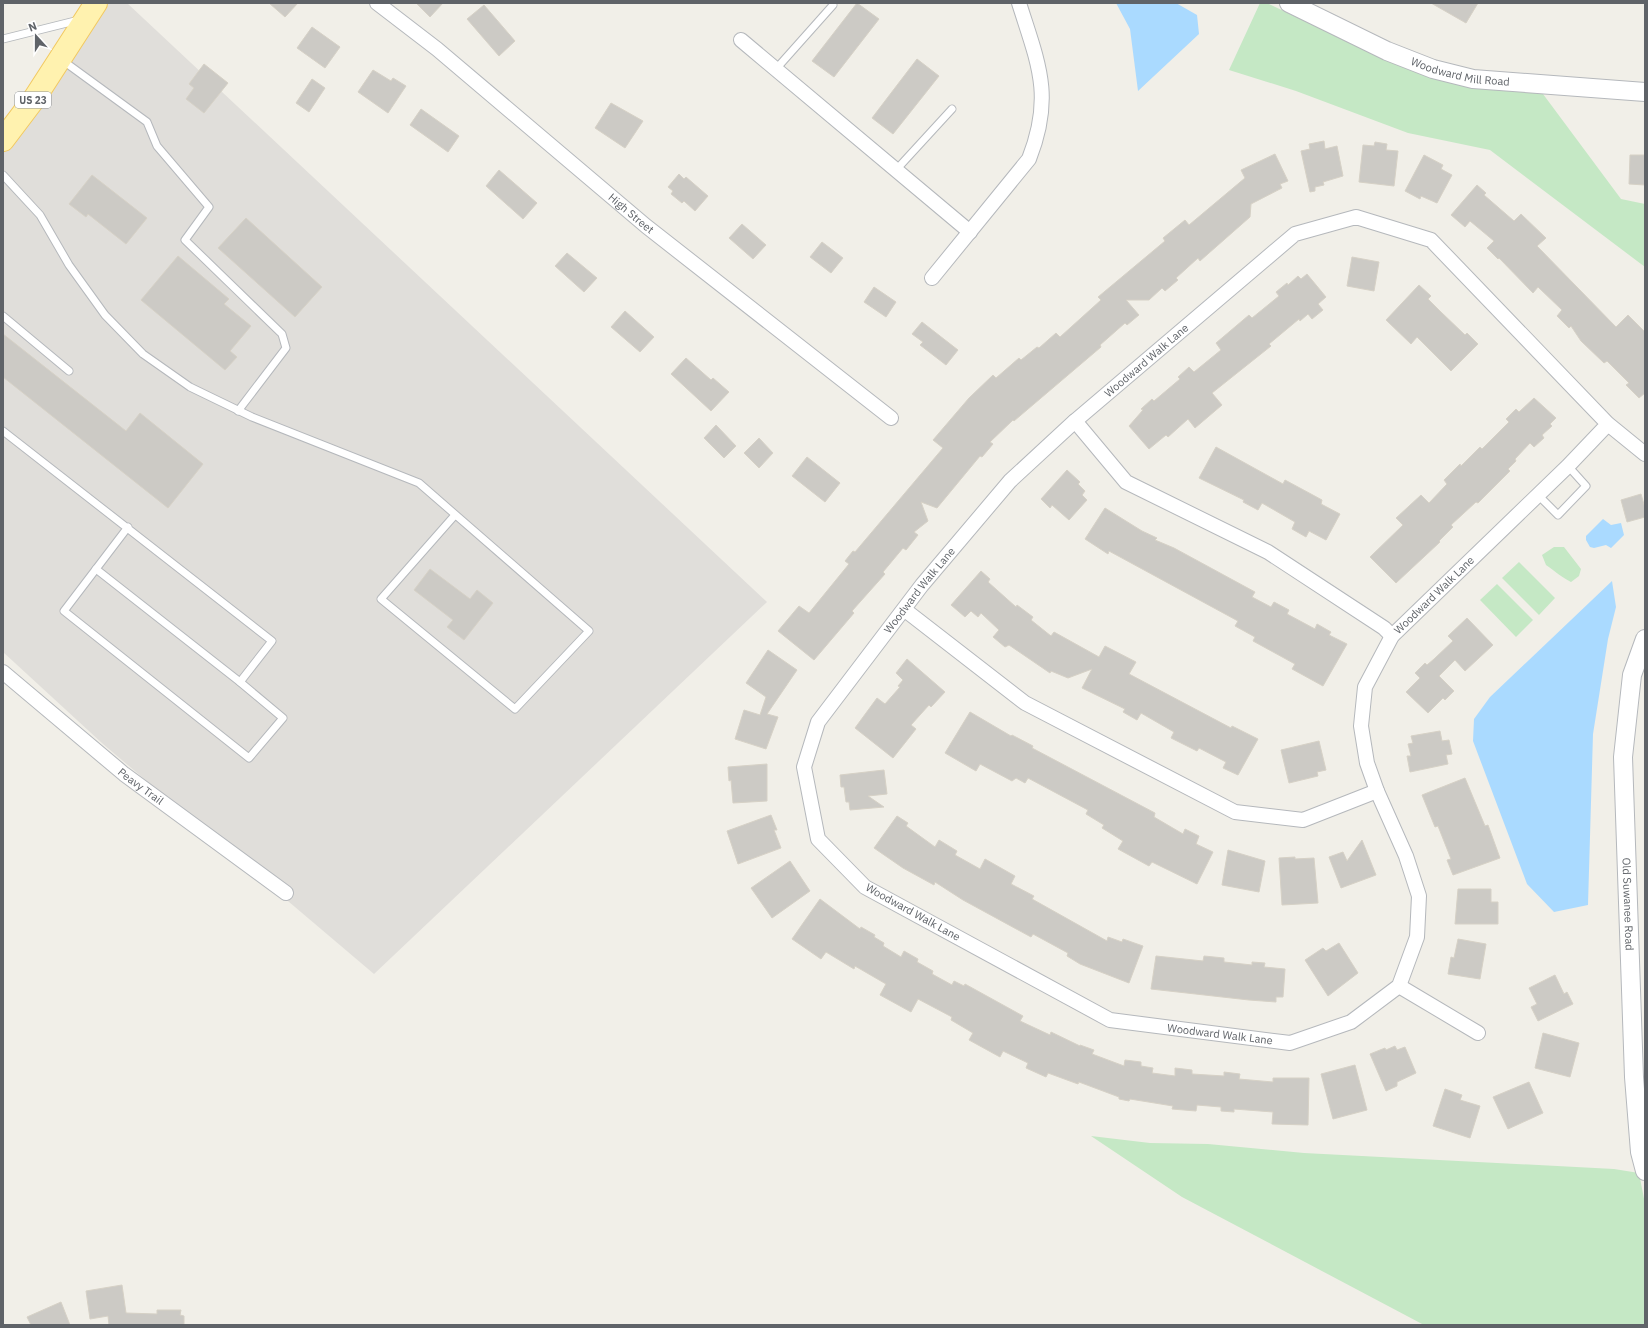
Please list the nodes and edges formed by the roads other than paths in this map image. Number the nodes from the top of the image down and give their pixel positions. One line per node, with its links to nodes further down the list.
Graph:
1 (377, 3): 20 (street, High Street)
2 (1019, 3): 15 (street)
3 (1289, 3): 10 (street, Woodward Mill Road)
4 (833, 5): 9 (lane)
5 (91, 10): 6 (lane); 8 (main road, US 23)
6 (3, 39)
7 (741, 40): 9 (street)
8 (60, 58): 12 (main road, US 23); 19 (lane)
9 (776, 69): 13 (street)
10 (1645, 92)
11 (952, 109): 13 (lane)
12 (3, 140)
13 (896, 170): 15 (street)
14 (3, 175): 19 (lane)
15 (970, 232): 16 (street)
16 (932, 278)
17 (3, 316): 18 (lane)
18 (69, 371)
19 (238, 411): 27 (lane)
20 (891, 418)
21 (1075, 421): 22 (street, Woodward Walk Lane); 30 (street, Woodward Walk Lane); 31 (street)
22 (1608, 424): 24 (street, Woodward Walk Lane); 25 (street, Woodward Walk Lane)
23 (3, 430): 28 (lane)
24 (1645, 454)
25 (1568, 466): 26 (street, Woodward Walk Lane); 26 (lane)
26 (1538, 495): 31 (street, Woodward Walk Lane)
27 (455, 515): 27 (lane)
28 (128, 527): 29 (lane); 34 (lane)
29 (96, 569): 34 (lane); 34 (lane)
30 (905, 610): 35 (street); 37 (street, Woodward Walk Lane)
31 (1392, 636): 35 (street, Woodward Walk Lane)
32 (1645, 639): 39 (street, Old Suwanee Road)
33 (3, 672): 36 (street, Peavy Trail)
34 (240, 682)
35 (1377, 791): 37 (street, Woodward Walk Lane)
36 (286, 893)
37 (1400, 986): 38 (street)
38 (1478, 1033)
39 (1645, 1171)

